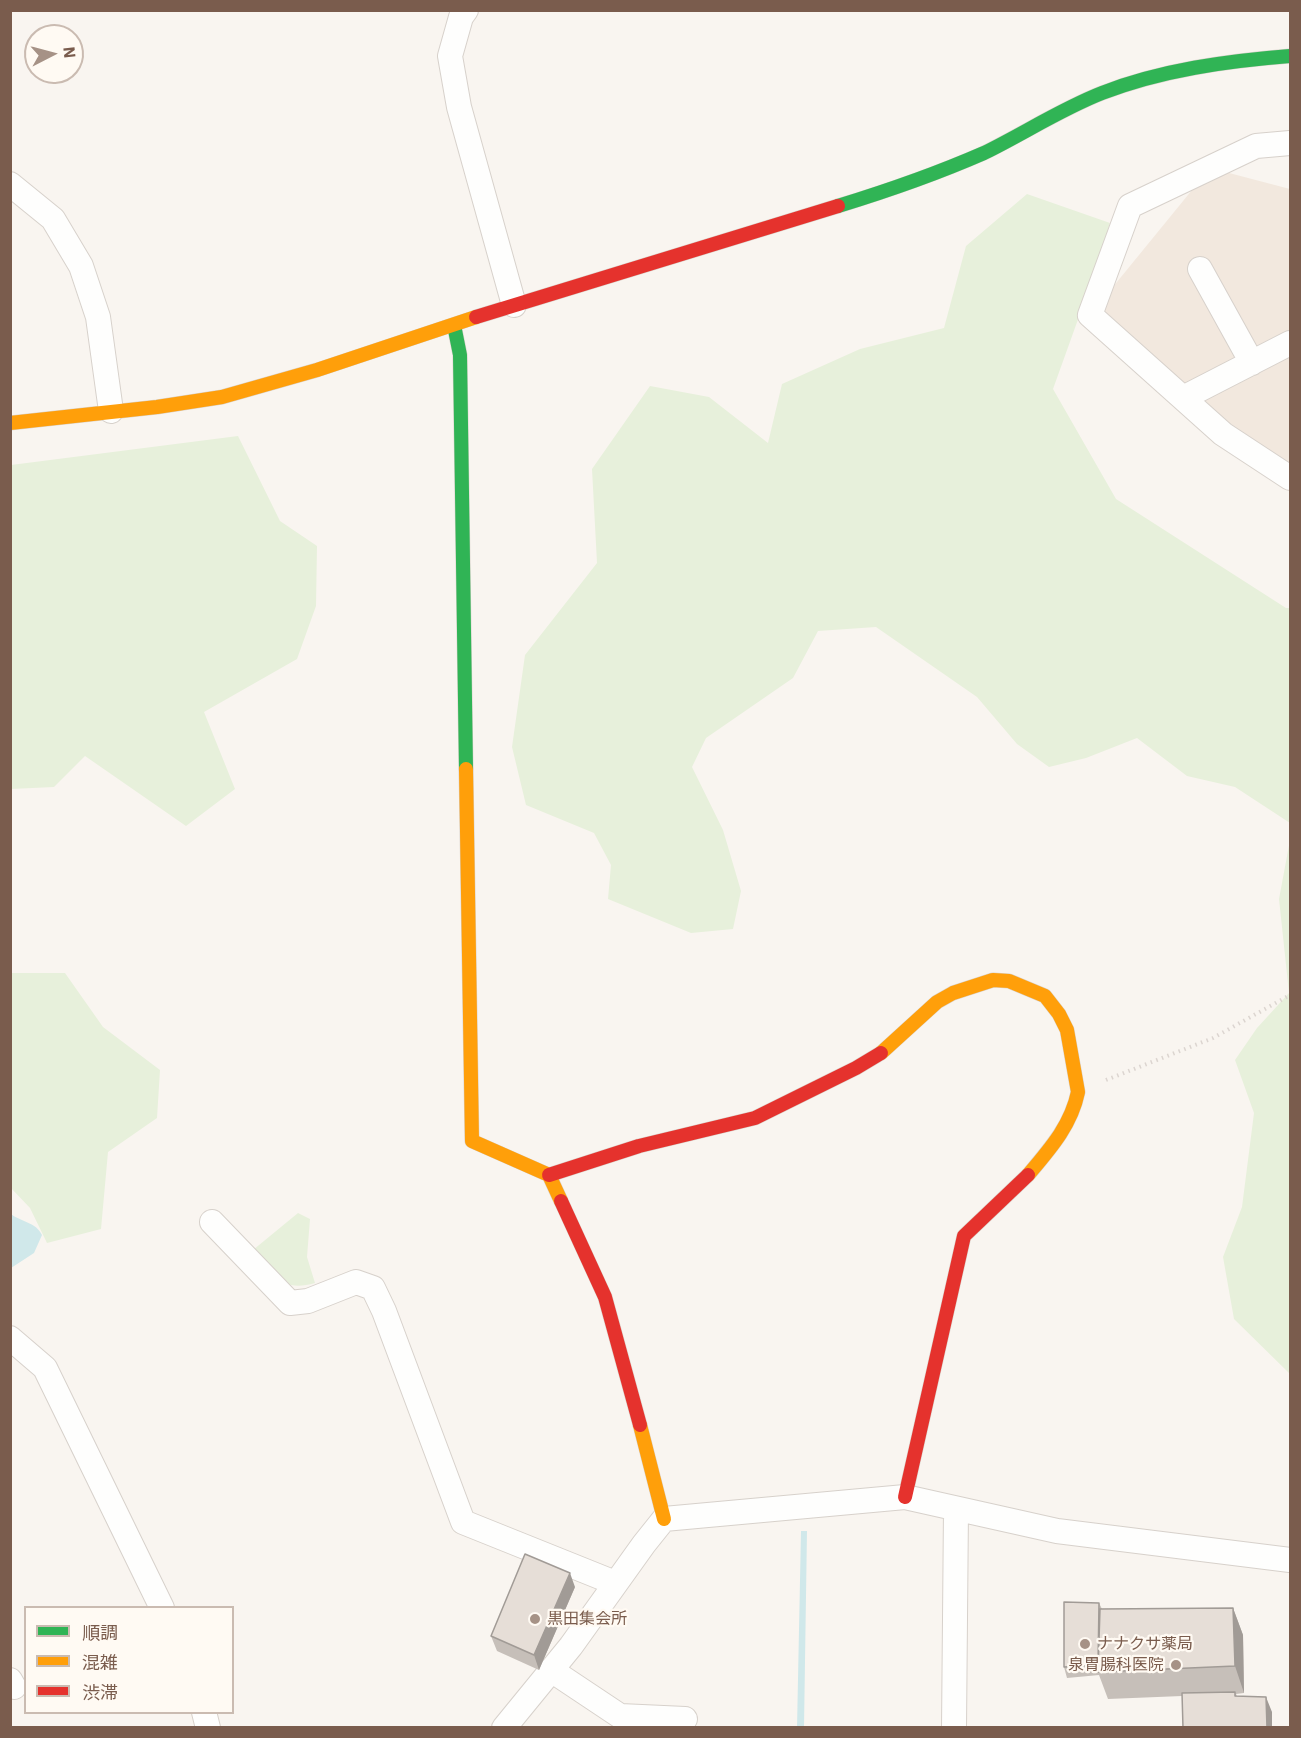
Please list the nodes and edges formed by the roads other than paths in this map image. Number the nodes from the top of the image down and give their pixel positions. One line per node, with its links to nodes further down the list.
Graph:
1 (466, 10): 6 (street)
2 (1290, 56): 6 (street)
3 (1290, 142): 10 (street)
4 (10, 184): 11 (street)
5 (1200, 269): 9 (street)
6 (514, 305): 7 (street)
7 (454, 325): 11 (street); 14 (street)
8 (1290, 343): 9 (street)
9 (1252, 363): 10 (street)
10 (1183, 398): 13 (street)
11 (111, 411): 12 (street)
12 (10, 423)
13 (1290, 478)
14 (549, 1175): 17 (street); 19 (street)
15 (212, 1222): 21 (street)
16 (10, 1338): 22 (street)
17 (904, 1497): 18 (street); 19 (street)
18 (956, 1509): 20 (street); 26 (street)
19 (664, 1520): 21 (street)
20 (1290, 1560)
21 (615, 1583): 23 (street)
22 (161, 1606)
23 (551, 1670): 24 (street); 25 (street)
24 (685, 1719)
25 (504, 1728)
26 (954, 1728)

